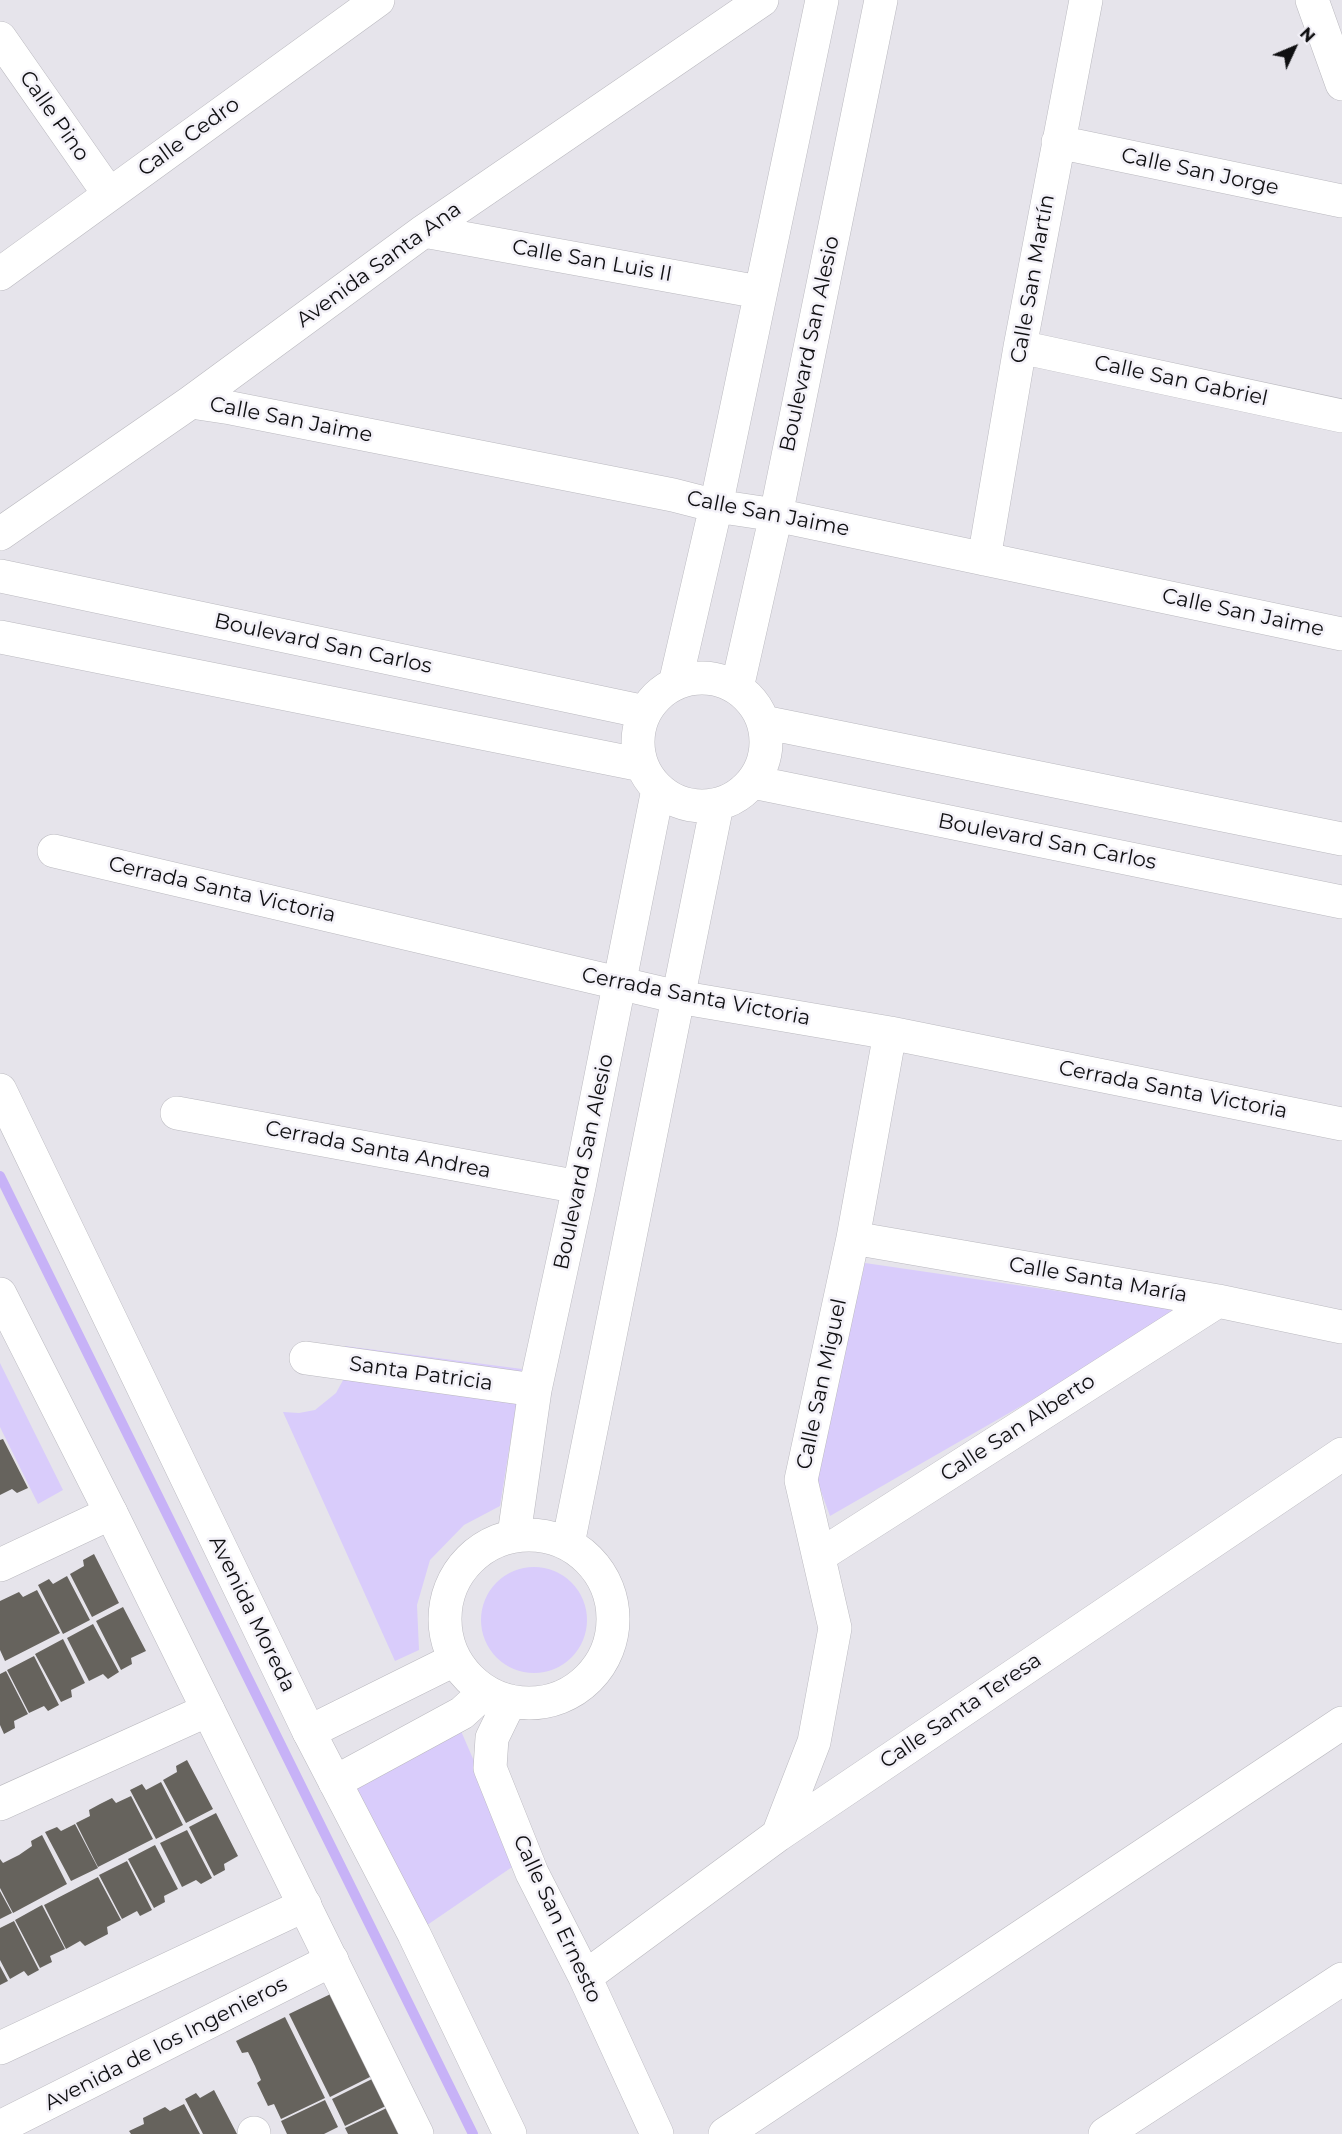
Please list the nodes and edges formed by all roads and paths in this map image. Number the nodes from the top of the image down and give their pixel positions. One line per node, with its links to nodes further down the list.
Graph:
1 (378, 0): 10 (street, Calle Cedro)
2 (762, 0): 12 (street, Avenida Santa Ana)
3 (822, 0): 14 (street)
4 (881, 0): 19 (street, Boulevard San Alesio)
5 (1086, 0): 9 (street, Calle San Martín)
6 (1312, 0): 8 (street)
7 (0, 38): 10 (street, Calle Pino)
8 (1342, 84)
9 (1058, 142): 11 (street, Calle San Jorge); 15 (street, Calle San Martín)
10 (109, 194): 13 (street, Calle Cedro)
11 (1342, 201)
12 (424, 231): 14 (street, Calle San Luis II); 16 (street, Avenida Santa Ana)
13 (0, 274)
14 (759, 292): 18 (street)
15 (1020, 347): 17 (street, Calle San Gabriel); 21 (street, Calle San Martín)
16 (192, 402): 18 (street, Calle San Jaime); 20 (street, Avenida Santa Ana)
17 (1342, 416)
18 (716, 506): 19 (street, Calle San Jaime); 25 (street)
19 (776, 515): 21 (street, Calle San Jaime); 26 (street, Boulevard San Alesio)
20 (0, 534)
21 (984, 559): 23 (street, Calle San Jaime)
22 (0, 576): 27 (street, Boulevard San Carlos)
23 (1342, 634)
24 (0, 638): 29 (street)
25 (675, 684): 26 (street); 27 (street)
26 (737, 688): 28 (street)
27 (645, 712): 29 (street)
28 (763, 722): 30 (street); 32 (street)
29 (650, 777): 31 (street); 35 (street, Boulevard San Alesio)
30 (753, 782): 31 (street); 34 (street, Boulevard San Carlos)
31 (717, 805): 36 (street)
32 (1342, 838)
33 (54, 851): 35 (street, Cerrada Santa Victoria)
34 (1342, 902)
35 (620, 984): 36 (street, Cerrada Santa Victoria); 41 (street, Boulevard San Alesio)
36 (678, 997): 37 (street, Cerrada Santa Victoria); 51 (street)
37 (890, 1033): 40 (street, Cerrada Santa Victoria); 42 (street, Calle San Miguel)
38 (0, 1090): 58 (street, Avenida Moreda)
39 (177, 1113): 41 (street, Cerrada Santa Andrea)
40 (1342, 1124)
41 (579, 1187): 47 (street, Boulevard San Alesio)
42 (853, 1238): 43 (street, Calle Santa María); 52 (street, Calle San Miguel)
43 (1218, 1301): 45 (street, Calle Santa María); 52 (street, Calle San Alberto)
44 (4, 1311): 49 (street)
45 (1342, 1327)
46 (306, 1359): 47 (street, Santa Patricia)
47 (535, 1390): 50 (street, Boulevard San Alesio)
48 (1342, 1454): 61 (street, Calle Santa Teresa)
49 (111, 1513): 53 (street); 56 (street)
50 (514, 1535): 51 (street); 54 (street)
51 (568, 1544): 55 (street)
52 (819, 1556): 61 (street, Calle San Miguel)
53 (0, 1565)
54 (454, 1659): 55 (street); 58 (street)
55 (498, 1696): 59 (street); 64 (street, Calle San Ernesto)
56 (208, 1710): 60 (street); 62 (street)
57 (1342, 1723): 71 (street)
58 (309, 1732): 59 (street, Avenida Moreda)
59 (335, 1782): 69 (street, Avenida Moreda)
60 (0, 1804)
61 (778, 1835): 64 (street, Calle Santa Teresa)
62 (305, 1905): 63 (street); 66 (street)
63 (332, 1960): 67 (street, Avenida de los Ingenieros); 68 (street)
64 (585, 1977): 70 (street, Calle San Ernesto)
65 (1342, 1979): 72 (street)
66 (0, 2048)
67 (0, 2127)
68 (417, 2134)
69 (510, 2134)
70 (657, 2134)
71 (725, 2134)
72 (1105, 2134)

